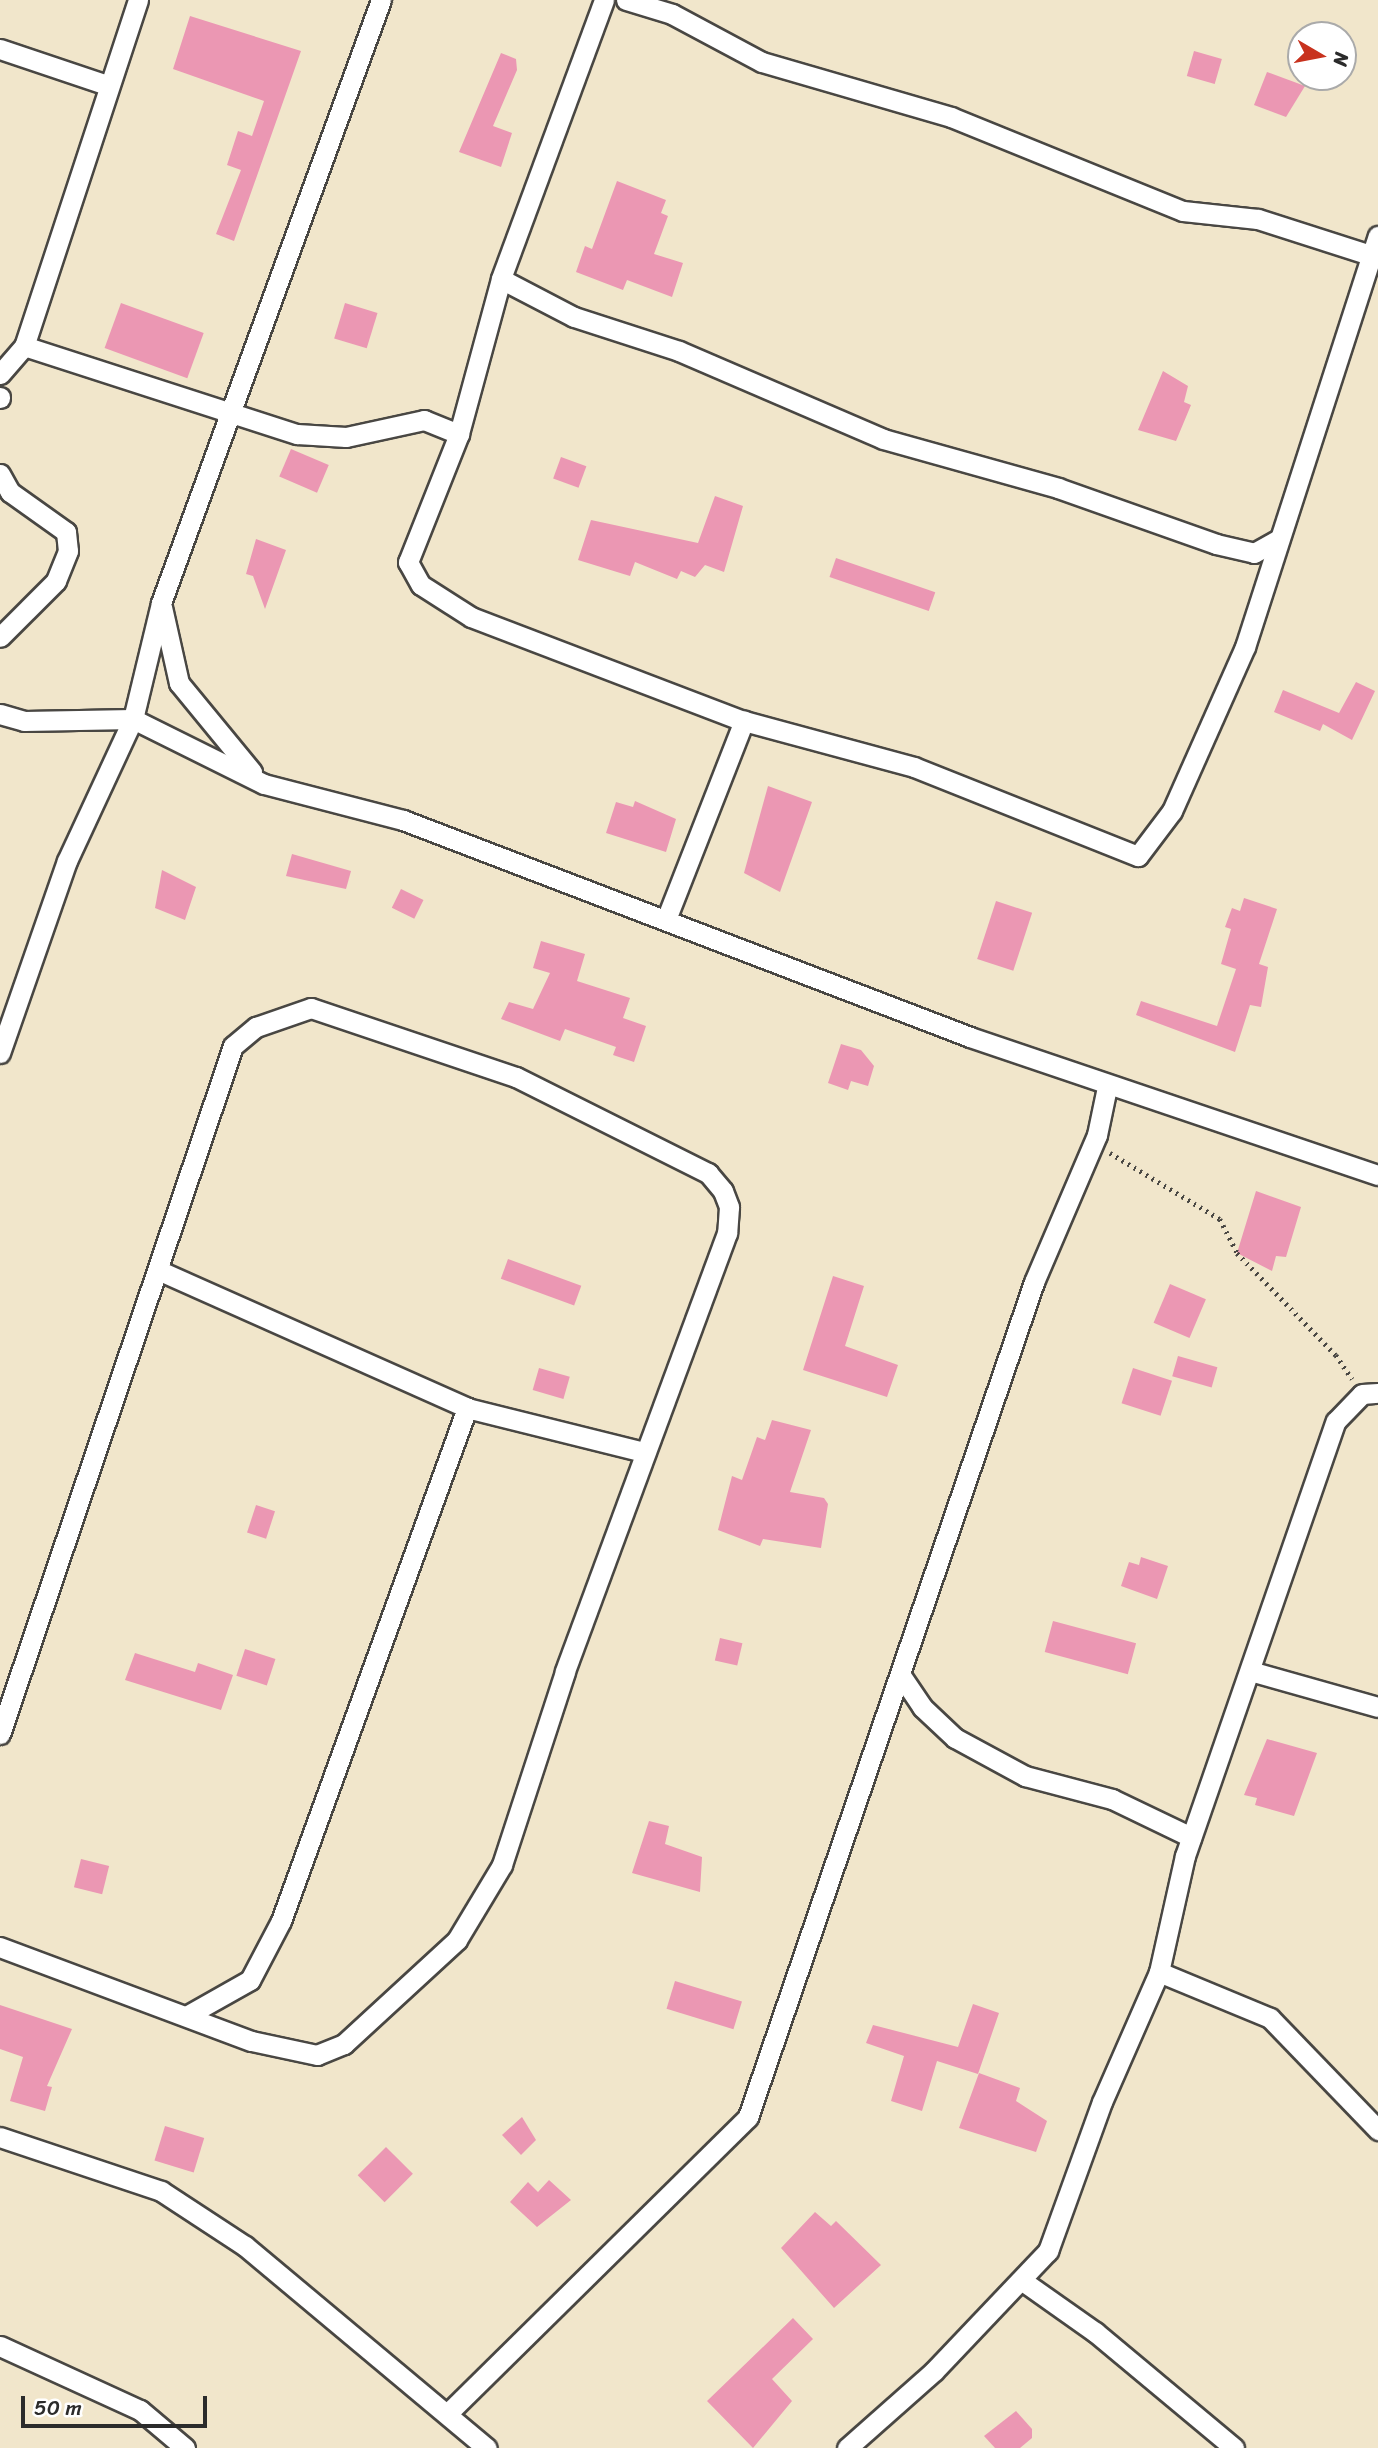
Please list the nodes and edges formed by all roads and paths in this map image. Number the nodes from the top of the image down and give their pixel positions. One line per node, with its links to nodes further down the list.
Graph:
1 (138, 0): 6 (street)
2 (381, 0): 12 (street)
3 (604, 0): 9 (street)
4 (626, 0): 8 (street)
5 (0, 49): 6 (street)
6 (107, 85): 10 (street)
7 (1378, 236): 8 (street)
8 (1373, 256): 15 (street)
9 (501, 279): 13 (street); 15 (street)
10 (24, 346): 11 (street); 12 (street)
11 (0, 374)
12 (231, 412): 13 (street); 16 (street)
13 (459, 433): 20 (street)
14 (0, 474): 17 (street)
15 (1277, 540): 20 (street)
16 (161, 603): 19 (street); 21 (street)
17 (0, 637)
18 (0, 714): 19 (street)
19 (133, 719): 21 (street); 23 (street)
20 (744, 721): 22 (street)
21 (264, 784): 22 (street)
22 (667, 917): 24 (street)
23 (0, 1053)
24 (1107, 1087): 25 (street); 26 (street)
25 (1097, 1135): 28 (path); 32 (street)
26 (1378, 1175)
27 (160, 1271): 29 (street); 30 (street); 34 (street)
28 (1370, 1394): 31 (street)
29 (467, 1408): 30 (street); 38 (street)
30 (645, 1452): 38 (street)
31 (1250, 1671): 33 (street); 35 (street)
32 (900, 1674): 35 (street); 43 (street)
33 (1378, 1707)
34 (0, 1734)
35 (1191, 1837): 37 (street)
36 (0, 1947): 38 (street)
37 (1159, 1972): 39 (street); 41 (street)
38 (188, 2015)
39 (1378, 2130)
40 (0, 2137): 43 (street)
41 (1024, 2282): 46 (street); 47 (street)
42 (0, 2346): 44 (street)
43 (449, 2412): 45 (street)
44 (185, 2448)
45 (487, 2448)
46 (847, 2448)
47 (1234, 2448)

